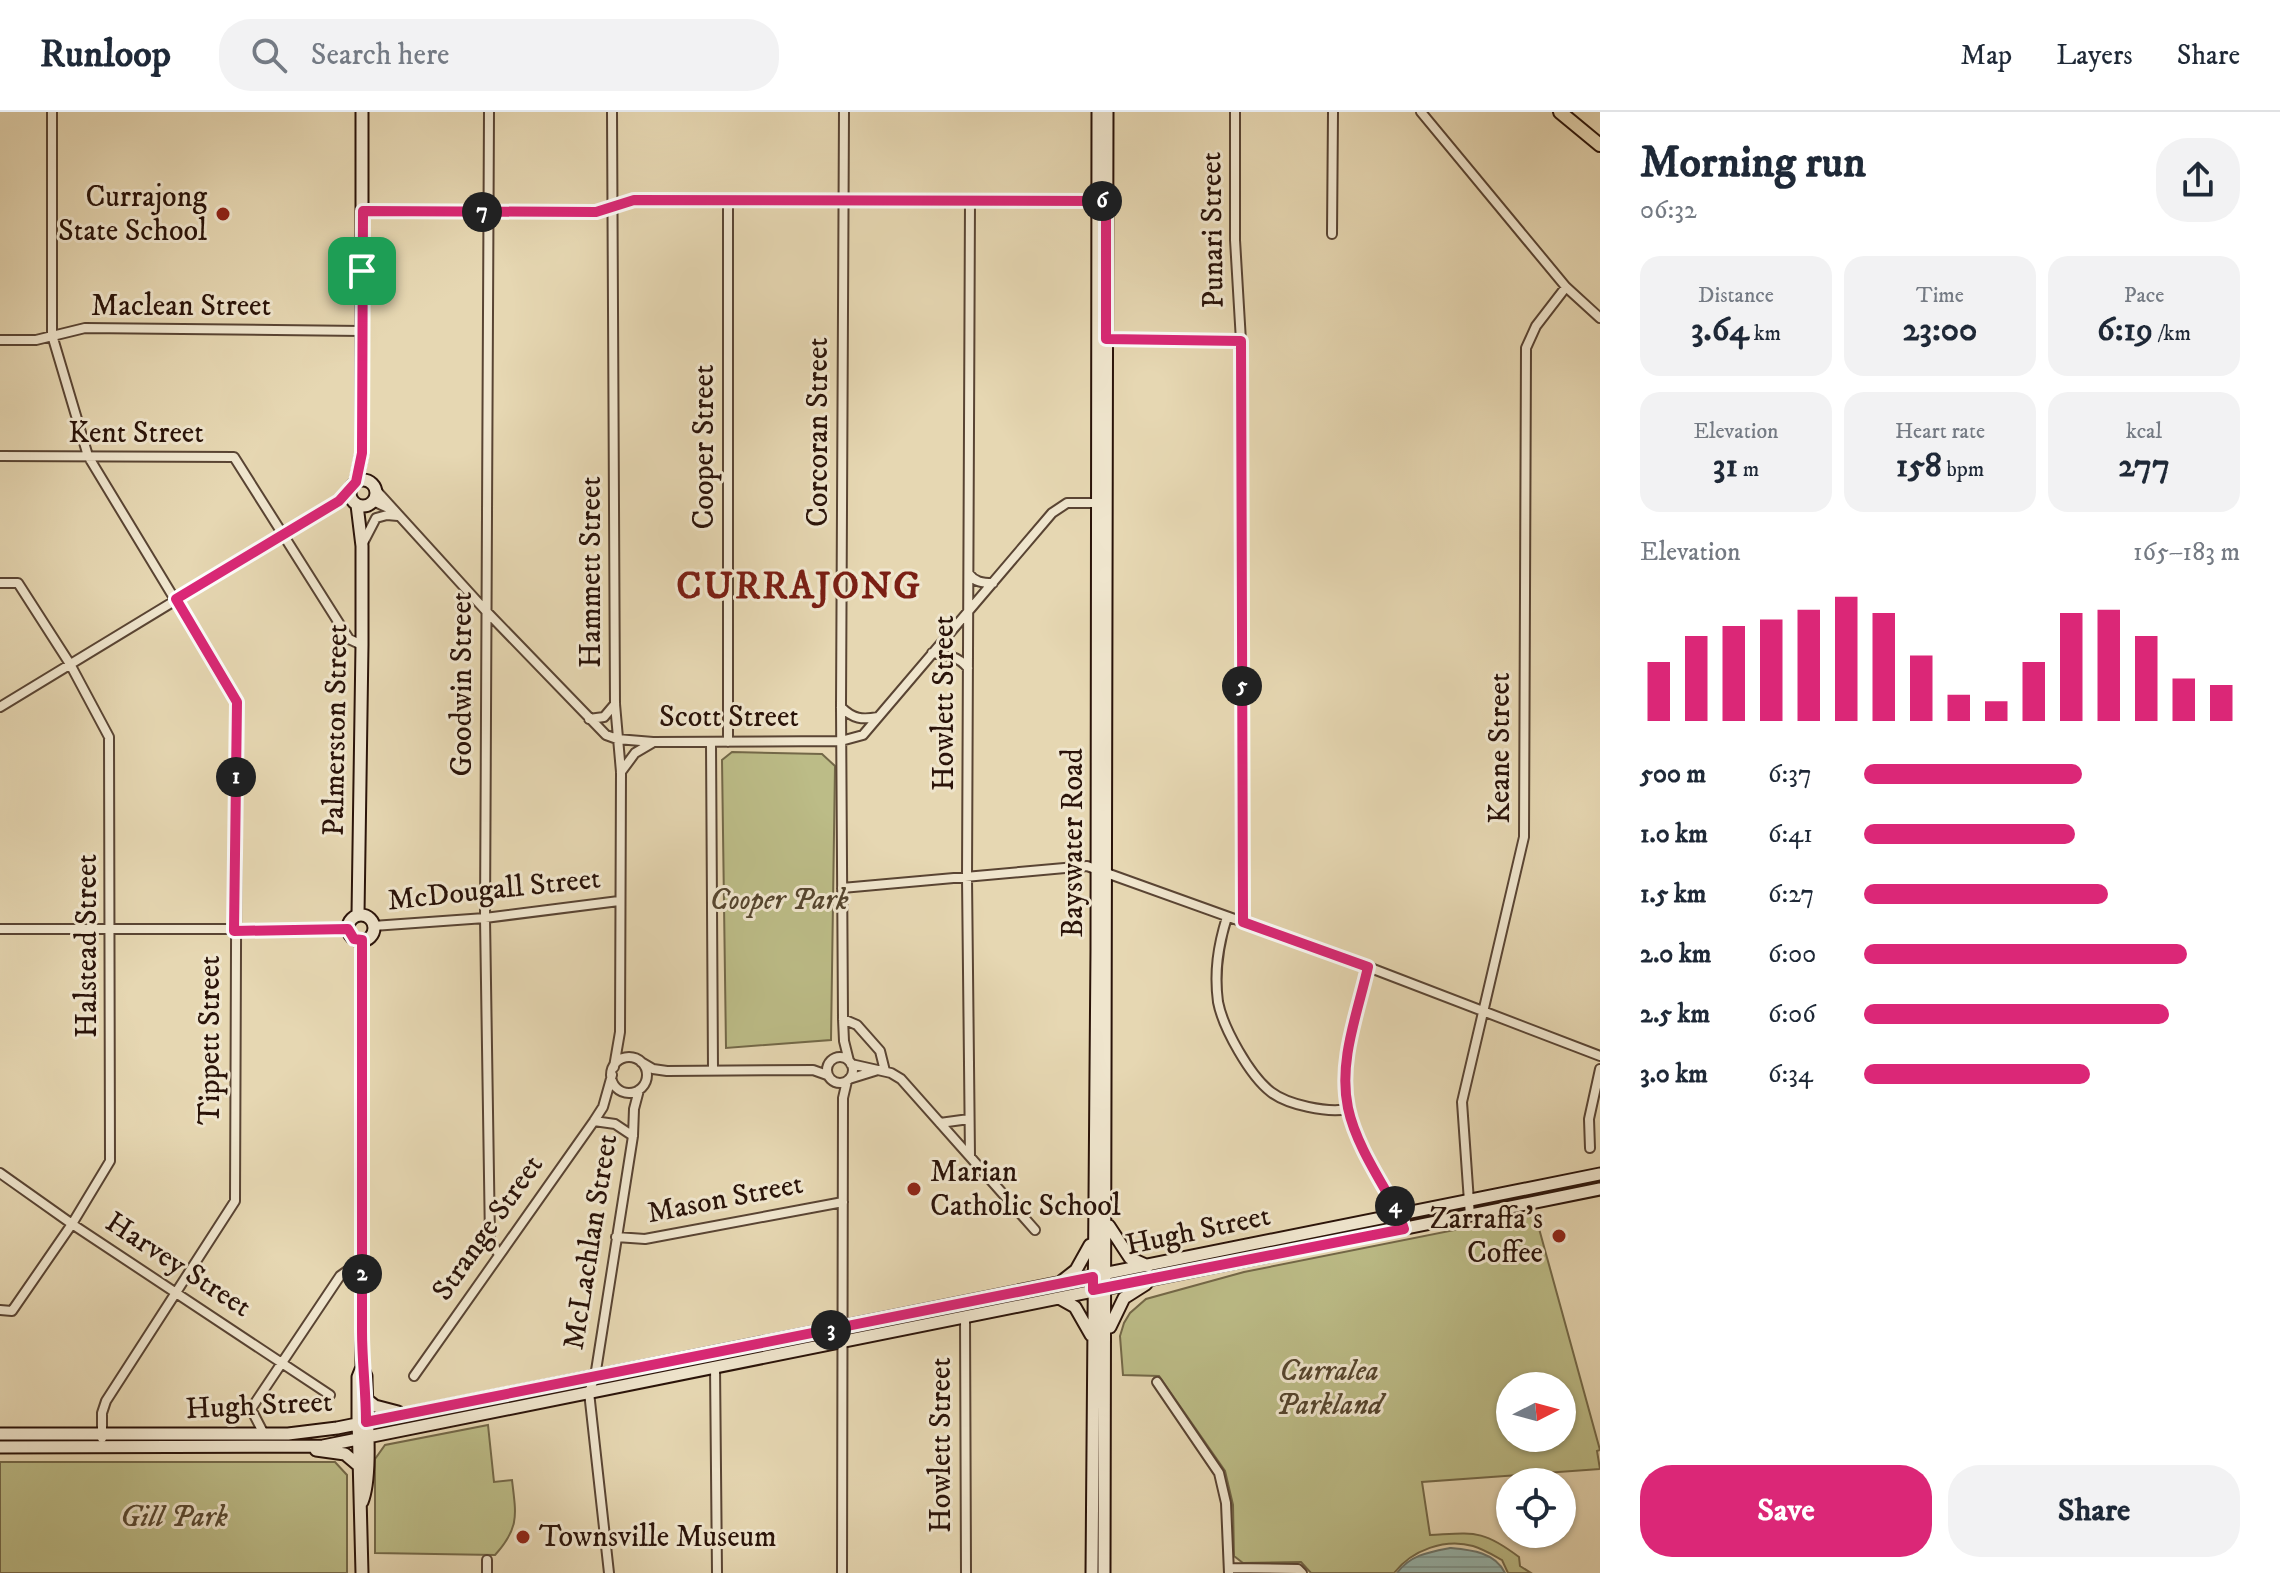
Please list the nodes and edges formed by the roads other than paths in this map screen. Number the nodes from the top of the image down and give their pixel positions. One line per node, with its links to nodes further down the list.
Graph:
1 (52, 112): 24 (street, Tippett Street)
2 (362, 112): 18 (main road, Palmerston Street)
3 (489, 112): 19 (street, Goodwin Street)
4 (612, 112): 17 (street, Hammett Street)
5 (844, 112): 13 (street, Corcoran Street)
6 (1098, 112): 15 (main road, Bayswater Road)
7 (1107, 112): 15 (main road, Bayswater Road)
8 (1235, 112): 27 (street, Punari Street)
9 (1333, 112): 20 (street)
10 (1421, 112): 21 (street)
11 (1560, 112): 12 (main road)
12 (1600, 145)
13 (844, 200): 14 (street); 16 (street); 50 (street, Corcoran Street)
14 (728, 201): 17 (street); 56 (street, Cooper Street)
15 (1102, 201): 16 (street); 25 (main road, Bayswater Road)
16 (970, 202): 38 (street, Howlett Street)
17 (614, 208): 19 (street); 48 (street, Hammett Street)
18 (363, 211): 19 (street); 23 (main road, Palmerston Street)
19 (489, 212): 43 (street, Goodwin Street)
20 (1332, 234)
21 (1566, 287): 22 (street); 74 (street, Keane Street)
22 (1600, 318)
23 (362, 331): 24 (street, Maclean Street); 28 (main road, Palmerston Street)
24 (52, 335): 26 (street, Maclean Street); 30 (street, Tippett Street)
25 (1102, 339): 27 (street); 34 (main road, Bayswater Road)
26 (0, 340)
27 (1241, 341): 66 (street, Punari Street)
28 (362, 453): 31 (main road, Palmerston Street); 32 (main road, Palmerston Street)
29 (0, 456): 30 (street, Kent Street)
30 (88, 456): 36 (street, Kent Street); 41 (street, Tippett Street)
31 (354, 485): 32 (main road); 32 (main road); 33 (street)
32 (367, 498): 33 (street); 35 (street); 37 (main road, Palmerston Street)
33 (339, 501): 36 (street)
34 (1102, 503): 40 (street); 59 (main road, Bayswater Road)
35 (398, 516): 37 (street); 43 (street)
36 (282, 535): 41 (street); 44 (street, Kent Street)
37 (362, 546): 44 (main road, Palmerston Street)
38 (968, 573): 40 (street); 42 (street, Howlett Street)
39 (0, 583): 46 (street, Halstead Street)
40 (993, 583): 42 (street)
41 (176, 599): 46 (street); 71 (street, Tippett Street)
42 (969, 610): 45 (street); 47 (street, Howlett Street)
43 (486, 611): 52 (street); 65 (street, Goodwin Street)
44 (362, 645): 63 (main road, Palmerston Street)
45 (932, 653): 47 (street); 51 (street)
46 (70, 664): 49 (street); 70 (street, Halstead Street)
47 (968, 668): 60 (street, Howlett Street)
48 (615, 704): 52 (street); 53 (street, Hammett Street)
49 (0, 707)
50 (841, 707): 51 (street); 54 (street, Corcoran Street)
51 (878, 717): 54 (street)
52 (589, 719): 53 (street)
53 (617, 739): 55 (street, Scott Street); 58 (street, Hammett Street)
54 (841, 741): 56 (street, Scott Street); 61 (street, Corcoran Street)
55 (653, 742): 57 (street, Scott Street); 58 (street)
56 (728, 742): 57 (street, Scott Street)
57 (711, 743): 84 (street)
58 (621, 772): 62 (street, Hammett Street)
59 (1101, 872): 60 (street); 64 (street); 110 (main road, Bayswater Road); 115 (main road, Bayswater Road)
60 (967, 878): 61 (street); 97 (street, Howlett Street)
61 (842, 888): 75 (street, Corcoran Street)
62 (619, 901): 65 (street, McDougall Street); 76 (street, Hammett Street)
63 (358, 915): 67 (main road); 69 (main road)
64 (1227, 917): 66 (street); 96 (street)
65 (485, 918): 67 (street, McDougall Street); 116 (street, Goodwin Street)
66 (1243, 922): 73 (street)
67 (373, 926): 72 (main road)
68 (0, 929): 70 (street, McDougall Street)
69 (348, 929): 71 (street, McDougall Street); 72 (main road)
70 (111, 930): 71 (street, McDougall Street); 111 (street, Halstead Street)
71 (234, 931): 124 (street, Tippett Street)
72 (362, 940): 117 (main road)
73 (1368, 967): 74 (street); 96 (street)
74 (1482, 1011): 78 (street); 106 (street, Keane Street)
75 (843, 1019): 77 (street, Corcoran Street); 88 (street)
76 (620, 1032): 79 (street, Hammett Street); 86 (street, Hammett Street)
77 (844, 1041): 80 (street); 82 (street, Corcoran Street)
78 (1600, 1056)
79 (632, 1058): 81 (street); 86 (street)
80 (831, 1061): 82 (street); 85 (street); 89 (street)
81 (641, 1062): 87 (street); 91 (street)
82 (850, 1063): 88 (street); 90 (street)
83 (1600, 1069): 101 (street)
84 (713, 1070): 85 (street); 87 (street)
85 (813, 1070): 89 (street)
86 (613, 1071): 92 (street); 94 (street, Strange Street)
87 (667, 1071): 91 (street)
88 (882, 1071): 90 (street); 99 (street)
89 (831, 1078): 90 (street); 93 (street)
90 (848, 1080): 93 (street)
91 (642, 1087): 92 (street); 95 (street, McLachlan Street)
92 (624, 1092): 94 (street, Strange Street); 95 (street, McLachlan Street)
93 (843, 1098): 107 (street)
94 (603, 1107): 98 (street, Strange Street)
95 (634, 1109): 100 (street, McLachlan Street)
96 (1348, 1109): 108 (street)
97 (969, 1119): 99 (street); 102 (street, Howlett Street)
98 (594, 1121): 100 (street); 116 (street, Strange Street)
99 (940, 1123): 102 (street)
100 (633, 1136): 114 (street, McLachlan Street)
101 (1590, 1148)
102 (970, 1156): 113 (street)
103 (0, 1173): 111 (street, Harvey Street)
104 (1600, 1174): 106 (main road, Hugh Street)
105 (1600, 1189): 109 (main road, Hugh Street)
106 (1468, 1200): 108 (main road, Hugh Street); 109 (street, Keane Street)
107 (843, 1202): 114 (street, Mason Street); 128 (street)
108 (1399, 1214): 112 (street); 118 (main road, Hugh Street)
109 (1470, 1216): 112 (main road, Hugh Street)
110 (1107, 1222): 118 (main road); 119 (main road, Bayswater Road)
111 (72, 1224): 124 (street, Harvey Street); 126 (street, Halstead Street)
112 (1404, 1229): 120 (main road, Hugh Street)
113 (1035, 1230)
114 (616, 1237): 136 (street, McLachlan Street)
115 (1093, 1239): 121 (main road); 122 (main road, Bayswater Road)
116 (498, 1253): 135 (street, Strange Street)
117 (362, 1265): 132 (street); 134 (main road)
118 (1148, 1266): 119 (main road, Hugh Street)
119 (1107, 1274): 122 (main road, Hugh Street); 123 (main road, Bayswater Road)
120 (1153, 1280): 123 (main road, Hugh Street); 130 (main road)
121 (1058, 1284): 122 (main road, Hugh Street); 128 (main road, Hugh Street)
122 (1093, 1284): 123 (main road, Hugh Street); 125 (main road, Hugh Street); 129 (main road, Bayswater Road)
123 (1107, 1287): 130 (main road, Bayswater Road)
124 (174, 1292): 132 (street, Harvey Street); 144 (street, Tippett Street)
125 (1057, 1297): 127 (main road, Hugh Street); 129 (main road)
126 (0, 1310)
127 (965, 1317): 131 (main road, Hugh Street); 159 (street, Howlett Street)
128 (843, 1328): 131 (street); 136 (main road, Hugh Street)
129 (1093, 1339): 160 (main road, Bayswater Road)
130 (1107, 1341): 161 (main road, Bayswater Road)
131 (843, 1342): 133 (main road, Hugh Street); 158 (street)
132 (282, 1362): 139 (street, Harvey Street); 145 (street)
133 (715, 1366): 138 (main road, Hugh Street); 157 (street)
134 (362, 1367): 140 (main road); 142 (main road)
135 (414, 1376)
136 (595, 1377): 138 (street, McLachlan Street); 141 (main road, Hugh Street)
137 (1157, 1382): 153 (street)
138 (589, 1392): 146 (main road, Hugh Street); 156 (street, McLachlan Street)
139 (330, 1395)
140 (366, 1399): 141 (main road); 142 (main road)
141 (409, 1414): 142 (main road, Hugh Street)
142 (362, 1423): 145 (main road, Hugh Street); 146 (main road)
143 (0, 1434): 144 (main road, Hugh Street)
144 (101, 1434): 145 (main road, Hugh Street); 148 (street, Tippett Street)
145 (264, 1434)
146 (362, 1437): 149 (main road, Hugh Street); 150 (main road); 151 (main road)
147 (0, 1447): 148 (main road, Hugh Street)
148 (102, 1447): 149 (main road, Hugh Street)
149 (309, 1447): 150 (main road)
150 (358, 1465): 151 (main road)
151 (362, 1502): 154 (main road)
152 (487, 1560): 155 (street)
153 (1229, 1570): 162 (street)
154 (362, 1573)
155 (487, 1573)
156 (609, 1573)
157 (717, 1573)
158 (842, 1573)
159 (966, 1573)
160 (1092, 1573)
161 (1104, 1573)
162 (1302, 1573)

